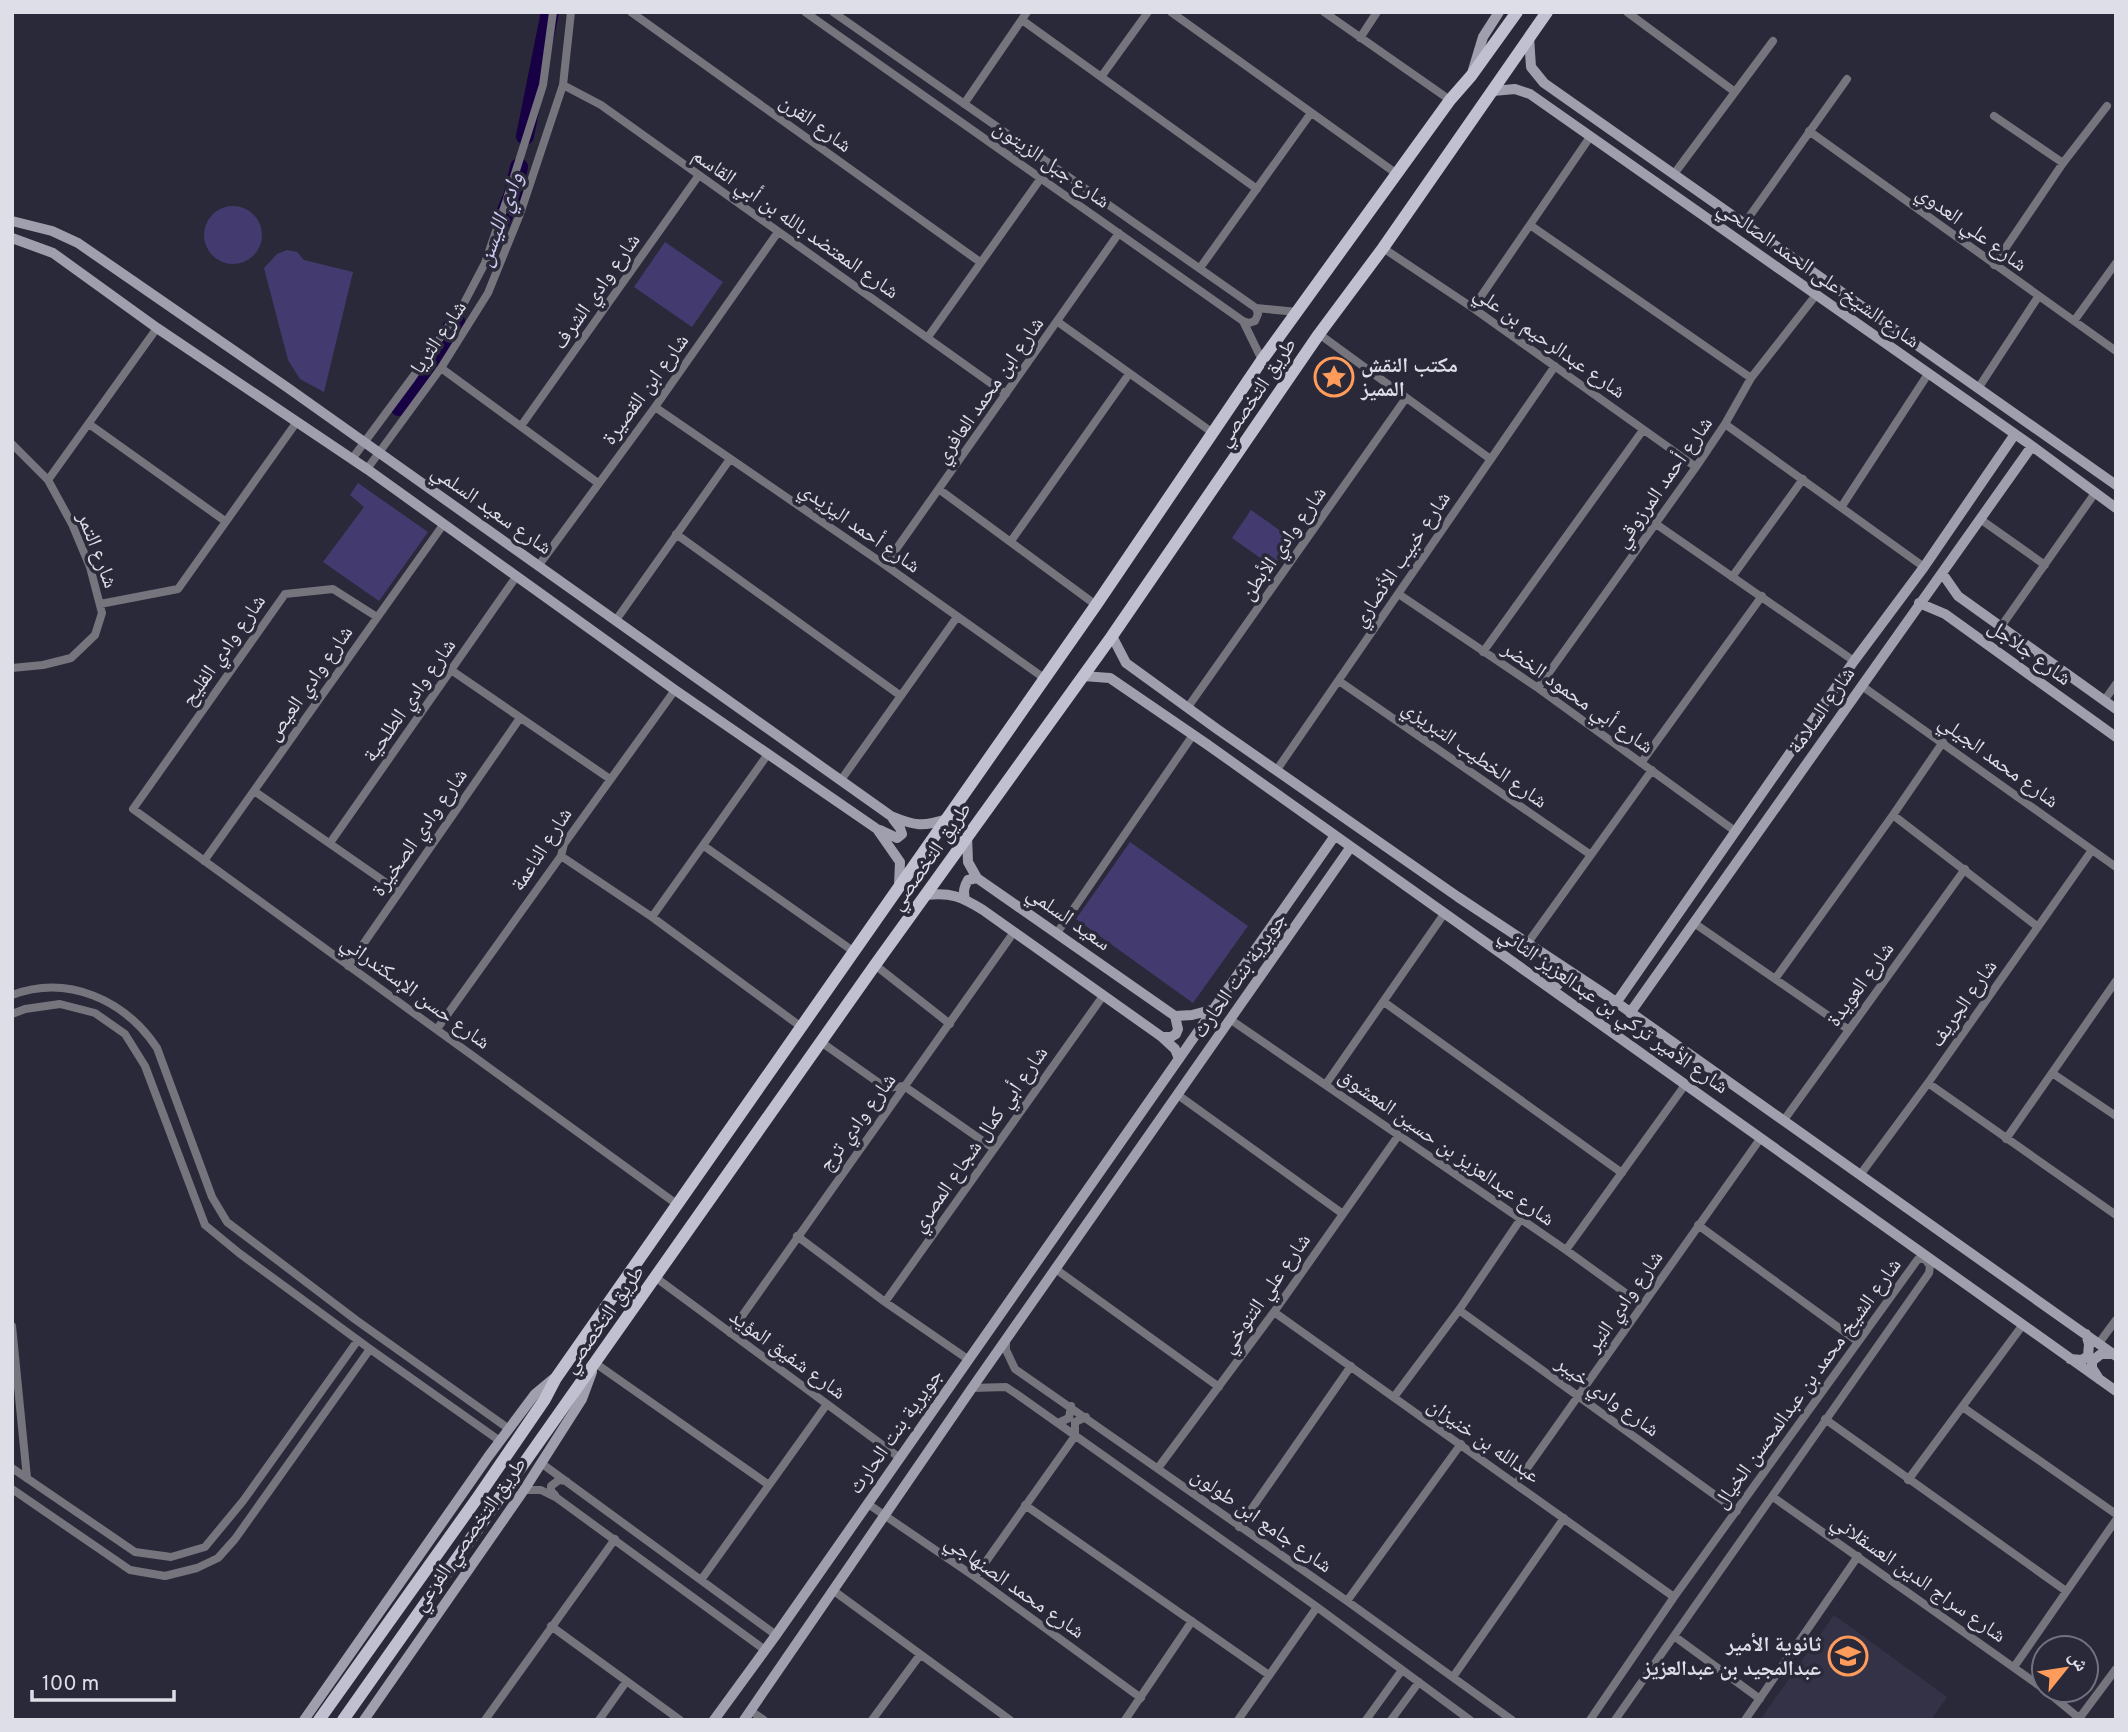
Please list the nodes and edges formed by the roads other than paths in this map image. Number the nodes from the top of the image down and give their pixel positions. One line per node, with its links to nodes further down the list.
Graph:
1 (553, 12): 78 (street, شارع الثريا)
2 (571, 12): 22 (street, شارع الثريا)
3 (631, 12): 45 (street, شارع القرن)
4 (805, 12): 36 (street, شارع جبل الزيتون)
5 (834, 12): 26 (street, شارع جبل الزيتون)
6 (1027, 12): 15 (street)
7 (1148, 12): 20 (street)
8 (1171, 12): 28 (street)
9 (1324, 12): 17 (street)
10 (1377, 12): 17 (street)
11 (1499, 12): 19 (street)
12 (1517, 12): 19 (main road, طريق التخصصي)
13 (1547, 12): 16 (main road, طريق التخصصي)
14 (1627, 12): 24 (street)
15 (1022, 20): 20 (street); 26 (street)
16 (1529, 37): 23 (main road, طريق التخصصي); 34 (street, شارع الشيخ على الحمد الصالحي)
17 (1360, 38): 25 (street)
18 (1773, 41): 24 (street)
19 (1471, 76): 25 (main road, طريق التخصصي)
20 (1101, 77): 37 (street)
21 (1847, 79): 30 (street)
22 (563, 85): 35 (street, شارع المعتضد بالله بن أبي القاسم); 63 (street, شارع الثريا)
23 (1493, 91): 31 (street, شارع الشيخ على الحمد الصالحي); 44 (main road, طريق التخصصي)
24 (1735, 92): 34 (street)
25 (1450, 100): 33 (main road, طريق التخصصي)
26 (964, 104): 48 (street, شارع جبل الزيتون)
27 (2107, 106): 32 (street)
28 (1311, 113): 33 (street); 37 (street)
29 (1994, 116): 32 (street)
30 (1808, 131): 39 (street); 47 (street, شارع علي العدوي)
31 (1590, 137): 40 (street); 49 (street, شارع الشيخ على الحمد الصالحي)
32 (2063, 163): 47 (street)
33 (1397, 174): 53 (main road, طريق التخصصي)
34 (1674, 174): 39 (street, شارع الشيخ على الحمد الصالحي)
35 (699, 176): 41 (street, شارع المعتضد بالله بن أبي القاسم); 74 (street, شارع وادي الشرف)
36 (1041, 178): 42 (street, شارع جبل الزيتون); 45 (street)
37 (1257, 188): 48 (street)
38 (12, 221): 78 (street, شارع سعيد السلمي)
39 (1744, 224): 67 (street, شارع الشيخ على الحمد الصالحي)
40 (1530, 225): 52 (street); 66 (street)
41 (778, 232): 59 (street, شارع المعتضد بالله بن أبي القاسم); 70 (street, شارع ابن القصيرة)
42 (1119, 233): 54 (street, شارع جبل الزيتون); 56 (street, شارع ابن محمد العافري)
43 (12, 238): 57 (street, شارع سعيد السلمي)
44 (1383, 247): 52 (street, شارع عبدالرحيم بن علي); 58 (main road, طريق التخصصي)
45 (980, 262): 59 (street)
46 (2116, 263): 55 (street)
47 (1994, 265): 50 (street, شارع علي العدوي)
48 (1200, 268): 51 (street, شارع جبل الزيتون)
49 (1816, 295): 65 (street, شارع الشيخ على الحمد الصالحي); 66 (street, شارع أحمد المرزوقي)
50 (2038, 297): 55 (street, شارع علي العدوي); 67 (street)
51 (1256, 308): 53 (street, شارع جبل الزيتون); 54 (street)
52 (1474, 308): 62 (street, شارع عبدالرحيم بن علي)
53 (1297, 312): 61 (main road, طريق التخصصي)
54 (1242, 321): 61 (street, شارع جبل الزيتون)
55 (2074, 321): 60 (street, شارع علي العدوي)
56 (1058, 322): 64 (street); 68 (street, شارع ابن محمد العافري)
57 (158, 328): 71 (street, شارع سعيد السلمي); 72 (street)
58 (1319, 334): 69 (street); 121 (main road, طريق التخصصي)
59 (928, 338): 68 (street, شارع المعتضد بالله بن أبي القاسم)
60 (2116, 351)
61 (1262, 360): 76 (main road, طريق التخصصي)
62 (1555, 366): 75 (street, شارع عبدالرحيم بن علي); 82 (street, شارع خبيب الأنصاري)
63 (440, 368): 74 (street); 81 (street, شارع الثريا)
64 (1129, 374): 76 (street); 102 (street)
65 (1928, 374): 77 (street, شارع الشيخ على الحمد الصالحي); 95 (street)
66 (1751, 378): 73 (street, شارع أحمد المرزوقي)
67 (1979, 387): 92 (street, شارع الشيخ على الحمد الصالحي)
68 (1006, 394): 93 (street, شارع ابن محمد العافري)
69 (1406, 398): 82 (street); 138 (street, شارع وادي الأبطن)
70 (655, 407): 84 (street, شارع أحمد اليزيدي); 91 (street, شارع ابن القصيرة)
71 (296, 423): 83 (street, شارع سعيد السلمي); 98 (street)
72 (89, 424): 89 (street); 98 (street)
73 (1725, 424): 85 (street, شارع أحمد المرزوقي); 88 (street)
74 (521, 426): 91 (street)
75 (1643, 429): 85 (street, شارع عبدالرحيم بن علي); 122 (street)
76 (1213, 433): 114 (main road, طريق التخصصي)
77 (2015, 434): 80 (street, شارع الشيخ على الحمد الصالحي); 87 (street)
78 (364, 443): 81 (street, شارع سعيد السلمي); 83 (street, شارع الثريا)
79 (12, 444): 89 (street, شارع التمر)
80 (2032, 446): 90 (street, شارع السلامة); 94 (street, شارع الشيخ على الحمد الصالحي)
81 (378, 453): 86 (street, شارع الثريا); 103 (street, شارع سعيد السلمي)
82 (1489, 458): 110 (street, شارع خبيب الأنصاري)
83 (352, 459): 86 (street, شارع سعيد السلمي)
84 (730, 459): 101 (street); 104 (street, شارع أحمد اليزيدي)
85 (1696, 467): 99 (street, شارع أحمد المرزوقي)
86 (367, 469): 100 (street, شارع سعيد السلمي)
87 (1990, 469): 90 (street); 106 (street)
88 (1803, 479): 95 (street); 109 (street)
89 (48, 481): 113 (street, شارع التمر)
90 (2005, 482): 97 (street, شارع السلامة)
91 (598, 483): 103 (street, شارع ابن القصيرة)
92 (2116, 485)
93 (940, 489): 102 (street); 104 (street, شارع ابن محمد العافري)
94 (2095, 493): 96 (street, شارع الشيخ على الحمد الصالحي); 105 (street)
95 (1842, 506): 106 (street)
96 (2116, 508)
97 (1980, 519): 105 (street); 107 (street, شارع السلامة)
98 (225, 521): 113 (street)
99 (1656, 524): 109 (street); 134 (street, شارع أحمد المرزوقي)
100 (443, 525): 108 (street, شارع سعيد السلمي); 116 (street, شارع وادي العيص)
101 (676, 534): 118 (street); 136 (street)
102 (1011, 541): 114 (street)
103 (539, 565): 118 (street, شارع سعيد السلمي)
104 (885, 565): 117 (street, شارع أحمد اليزيدي)
105 (2045, 565): 120 (street)
106 (1924, 567): 123 (street)
107 (1942, 573): 112 (street, شارع السلامة); 115 (street, شارع جلاجل)
108 (516, 577): 126 (street, شارع وادي الطلحية); 135 (street, شارع سعيد السلمي)
109 (1732, 577): 111 (street)
110 (1399, 594): 122 (street, شارع أبي محمود الخضر); 131 (street, شارع خبيب الأنصاري)
111 (1762, 596): 123 (street); 150 (street)
112 (1919, 603): 119 (street, شارع جلاجل); 133 (street, شارع السلامة)
113 (100, 604): 125 (street, شارع التمر)
114 (1096, 605): 129 (main road, طريق التخصصي)
115 (1970, 606): 119 (street); 120 (street, شارع جلاجل)
116 (377, 617): 156 (street, شارع وادي العيص); 158 (street, شارع وادي الفليح)
117 (957, 617): 129 (street, شارع أحمد اليزيدي); 136 (street)
118 (616, 620): 127 (street, شارع سعيد السلمي)
119 (1957, 623): 144 (street, شارع جلاجل)
120 (2000, 628): 137 (street, شارع جلاجل)
121 (1112, 636): 124 (street, شارع الأمير تركي بن عبدالعزيز الثاني); 128 (main road, طريق التخصصي)
122 (1483, 652): 134 (street, شارع أبي محمود الخضر)
123 (1854, 661): 163 (street)
124 (1126, 663): 130 (street); 138 (street, شارع الأمير تركي بن عبدالعزيز الثاني)
125 (12, 668)
126 (451, 670): 140 (street); 166 (street, شارع وادي الطلحية)
127 (687, 672): 135 (street); 154 (street, شارع سعيد السلمي)
128 (1083, 676): 130 (street); 164 (main road, طريق التخصصي)
129 (1044, 678): 161 (main road, طريق التخصصي)
130 (1110, 678): 141 (street, شارع الأمير تركي بن عبدالعزيز الثاني)
131 (1339, 681): 152 (street, شارع خبيب الأنصاري); 171 (street, شارع الخطيب التبريزي)
132 (2116, 684): 137 (street)
133 (1862, 686): 145 (street, شارع محمد الجيلي); 186 (street, شارع السلامة)
134 (1538, 688): 150 (street, شارع أبي محمود الخضر)
135 (675, 690): 148 (street, شارع سعيد السلمي); 153 (street, شارع الناعمة)
136 (901, 696): 154 (street)
137 (2104, 701): 139 (street, شارع جلاجل)
138 (1188, 707): 141 (street); 142 (street, شارع الأمير تركي بن عبدالعزيز الثاني)
139 (2116, 709)
140 (520, 718): 153 (street); 179 (street, شارع وادي الصخيرة)
141 (1176, 723): 143 (street, شارع الأمير تركي بن عبدالعزيز الثاني)
142 (1217, 729): 146 (street, شارع الأمير تركي بن عبدالعزيز الثاني); 147 (street)
143 (1193, 735): 147 (street, شارع الأمير تركي بن عبدالعزيز الثاني); 189 (street)
144 (2116, 737)
145 (1943, 742): 159 (street); 169 (street, شارع محمد الجيلي)
146 (1238, 744): 149 (street); 152 (street, شارع الأمير تركي بن عبدالعزيز الثاني)
147 (1208, 745): 149 (street, شارع الأمير تركي بن عبدالعزيز الثاني)
148 (768, 754): 157 (street, شارع سعيد السلمي); 167 (street)
149 (1228, 759): 165 (street, شارع الأمير تركي بن عبدالعزيز الثاني)
150 (1641, 762): 151 (street, شارع أبي محمود الخضر)
151 (1651, 770): 163 (street, شارع أبي محمود الخضر); 171 (street)
152 (1276, 771): 181 (street, شارع الأمير تركي بن عبدالعزيز الثاني)
153 (610, 779): 172 (street, شارع الناعمة)
154 (841, 780): 155 (street, شارع سعيد السلمي)
155 (852, 789): 157 (street); 160 (street, شارع سعيد السلمي)
156 (254, 791): 166 (street); 173 (street, شارع وادي العيص)
157 (841, 804): 162 (street, شارع سعيد السلمي)
158 (132, 809): 173 (street, شارع حسن الإسكندراني)
159 (1893, 815): 176 (street); 195 (street)
160 (891, 816): 161 (street, شارع سعيد السلمي); 162 (street)
161 (947, 819): 178 (main road, طريق التخصصي)
162 (877, 829): 178 (street, شارع سعيد السلمي)
163 (1735, 831): 183 (street)
164 (967, 836): 177 (street); 180 (main road, طريق التخصصي)
165 (1334, 836): 168 (street, شارع الأمير تركي بن عبدالعزيز الثاني); 170 (street, جويرية بنت الحارث)
166 (330, 844): 179 (street)
167 (704, 846): 185 (street); 191 (street)
168 (1350, 848): 174 (street, جويرية بنت الحارث); 184 (street, شارع الأمير تركي بن عبدالعزيز الثاني)
169 (2092, 850): 175 (street, شارع محمد الجيلي); 187 (street, شارع الجريف)
170 (1322, 854): 174 (street); 206 (street, جويرية بنت الحارث)
171 (1591, 855): 190 (street)
172 (561, 856): 185 (street); 213 (street, شارع الناعمة)
173 (204, 861): 194 (street, شارع حسن الإسكندراني)
174 (1340, 863): 210 (street, جويرية بنت الحارث)
175 (2116, 867)
176 (1965, 869): 187 (street); 214 (street, شارع العويدة)
177 (977, 878): 182 (street); 189 (street, سعيد السلمي)
178 (899, 886): 191 (main road, طريق التخصصي)
179 (398, 891): 194 (street, شارع وادي الصخيرة)
180 (926, 895): 182 (street, سعيد السلمي); 192 (main road, طريق التخصصي)
181 (1458, 897): 184 (street); 190 (street, شارع الأمير تركي بن عبدالعزيز الثاني)
182 (965, 899): 188 (street, سعيد السلمي)
183 (1679, 912): 186 (street); 199 (street)
184 (1444, 914): 197 (street, شارع الأمير تركي بن عبدالعزيز الثاني); 203 (street)
185 (652, 917): 212 (street)
186 (1694, 923): 195 (street); 202 (street, شارع السلامة)
187 (2038, 927): 219 (street, شارع الجريف)
188 (1014, 932): 201 (street, سعيد السلمي); 211 (street, شارع وادي ترج)
189 (1057, 933): 209 (street, سعيد السلمي)
190 (1527, 944): 193 (street, شارع الأمير تركي بن عبدالعزيز الثاني)
191 (853, 951): 212 (main road, طريق التخصصي)
192 (875, 965): 211 (street); 216 (main road, طريق التخصصي)
193 (1560, 965): 197 (street); 204 (street, شارع الأمير تركي بن عبدالعزيز الثاني)
194 (348, 966): 213 (street, شارع حسن الإسكندراني)
195 (1775, 979): 214 (street)
196 (2116, 981): 218 (street)
197 (1549, 987): 221 (street, شارع الأمير تركي بن عبدالعزيز الثاني)
198 (51, 988): 200 (street); 205 (street); 247 (street)
199 (1626, 989): 202 (street); 204 (street)
200 (12, 995)
201 (1103, 996): 215 (street, سعيد السلمي); 230 (street, شارع أبي كمال شجاع المصري)
202 (1642, 997): 207 (street, شارع السلامة)
203 (1384, 1002): 220 (street); 233 (street)
204 (1616, 1003): 207 (street, شارع الأمير تركي بن عبدالعزيز الثاني)
205 (52, 1005): 208 (street); 250 (street)
206 (1211, 1010): 209 (street); 217 (street, جويرية بنت الحارث)
207 (1630, 1013): 225 (street, شارع الأمير تركي بن عبدالعزيز الثاني)
208 (12, 1014)
209 (1175, 1016): 215 (street)
210 (1231, 1020): 220 (street, شارع عبدالعزيز بن حسين المعشوق); 223 (street, جويرية بنت الحارث)
211 (950, 1024): 222 (street, شارع وادي ترج)
212 (800, 1026): 236 (main road, طريق التخصصي)
213 (437, 1029): 236 (street, شارع حسن الإسكندراني)
214 (1849, 1030): 225 (street, شارع العويدة)
215 (1161, 1037): 217 (street, سعيد السلمي)
216 (821, 1042): 222 (street); 244 (main road, طريق التخصصي)
217 (1179, 1059): 229 (street, جويرية بنت الحارث)
218 (2052, 1073): 224 (street); 228 (street)
219 (1928, 1083): 228 (street); 235 (street, شارع الجريف)
220 (1326, 1084): 226 (street, شارع عبدالعزيز بن حسين المعشوق)
221 (1685, 1085): 227 (street, شارع الأمير تركي بن عبدالعزيز الثاني); 233 (street)
222 (904, 1086): 230 (street); 241 (street, شارع وادي ترج)
223 (1178, 1096): 231 (street, جويرية بنت الحارث); 237 (street)
224 (2116, 1116)
225 (1784, 1120): 235 (street, شارع الأمير تركي بن عبدالعزيز الثاني)
226 (1398, 1136): 237 (street, شارع علي التنوخي); 239 (street, شارع عبدالعزيز بن حسين المعشوق)
227 (1760, 1139): 240 (street, شارع وادي النير); 253 (street, شارع الأمير تركي بن عبدالعزيز الثاني)
228 (2006, 1139): 238 (street)
229 (1119, 1144): 231 (street); 232 (street, جويرية بنت الحارث)
230 (993, 1148): 245 (street, شارع أبي كمال شجاع المصري)
231 (1135, 1157): 234 (street, جويرية بنت الحارث)
232 (1106, 1163): 234 (street); 263 (street, جويرية بنت الحارث)
233 (1622, 1173): 242 (street)
234 (1123, 1175): 243 (street, جويرية بنت الحارث)
235 (1860, 1175): 255 (street, شارع الأمير تركي بن عبدالعزيز الثاني)
236 (678, 1205): 266 (main road, طريق التخصصي)
237 (1343, 1214): 249 (street, شارع علي التنوخي)
238 (2116, 1215)
239 (1520, 1220): 242 (street, شارع عبدالعزيز بن حسين المعشوق); 248 (street)
240 (1698, 1226): 246 (street, شارع وادي النير); 258 (street)
241 (797, 1236): 245 (street); 254 (street, شارع وادي ترج)
242 (1566, 1250): 246 (street, شارع عبدالعزيز بن حسين المعشوق)
243 (1057, 1270): 257 (street, جويرية بنت الحارث); 268 (street)
244 (655, 1277): 254 (street, شارع شفيق المؤيد); 264 (main road, طريق التخصصي)
245 (885, 1302): 263 (street)
246 (1642, 1305): 272 (street, شارع وادي النير)
247 (337, 1306): 250 (street); 269 (street)
248 (1458, 1310): 272 (street, شارع وادي خيبر); 273 (street)
249 (1275, 1311): 265 (street, عبدالله بن خنيزان); 268 (street, شارع علي التنوخي)
250 (328, 1318): 256 (street)
251 (2116, 1320): 259 (street)
252 (12, 1326): 289 (street)
253 (2022, 1326): 262 (street, شارع الأمير تركي بن عبدالعزيز الثاني); 277 (street)
254 (730, 1333): 275 (street, شارع شفيق المؤيد)
255 (2086, 1334): 259 (street, شارع الأمير تركي بن عبدالعزيز الثاني); 262 (street)
256 (358, 1340): 260 (street); 289 (street)
257 (1006, 1341): 270 (street, جويرية بنت الحارث); 276 (street, شارع جامع ابن طولون)
258 (1857, 1341): 279 (street, شارع الشيخ محمد بن عبدالمحسن الخيال); 300 (street, شارع الشيخ محمد بن عبدالمحسن الخيال)
259 (2099, 1343): 261 (street, شارع الأمير تركي بن عبدالعزيز الثاني)
260 (370, 1349): 274 (street); 294 (street)
261 (2114, 1355): 267 (street)
262 (2070, 1359): 267 (street, شارع الأمير تركي بن عبدالعزيز الثاني)
263 (969, 1360): 285 (street, جويرية بنت الحارث)
264 (596, 1363): 286 (street, طريق التخصصي الفرعي); 293 (street); 338 (main road, طريق التخصصي)
265 (1350, 1366): 273 (street, عبدالله بن خنيزان); 305 (street)
266 (556, 1378): 281 (street, طريق التخصصي الفرعي); 337 (main road, طريق التخصصي)
267 (2099, 1380): 271 (street, شارع الأمير تركي بن عبدالعزيز الثاني)
268 (1219, 1387): 288 (street, شارع علي التنوخي)
269 (452, 1388): 274 (street); 281 (street)
270 (972, 1388): 280 (street, شارع جامع ابن طولون); 302 (street, جويرية بنت الحارث)
271 (2116, 1391)
272 (1578, 1395): 292 (street, شارع وادي النير); 300 (street, شارع وادي خيبر)
273 (1394, 1397): 284 (street, عبدالله بن خنيزان)
274 (443, 1401): 283 (street)
275 (827, 1404): 285 (street, شارع شفيق المؤيد); 293 (street)
276 (1071, 1406): 278 (street, شارع جامع ابن طولون); 280 (street)
277 (1964, 1408): 290 (street); 301 (street)
278 (1086, 1417): 282 (street); 288 (street, شارع جامع ابن طولون)
279 (1825, 1419): 290 (street); 296 (street, شارع الشيخ محمد بن عبدالمحسن الخيال)
280 (1058, 1423): 282 (street, شارع جامع ابن طولون)
281 (509, 1429): 283 (street, طريق التخصصي الفرعي)
282 (1075, 1436): 299 (street); 314 (street, شارع جامع ابن طولون)
283 (500, 1441): 336 (street, طريق التخصصي الفرعي)
284 (1461, 1444): 292 (street, عبدالله بن خنيزان); 313 (street)
285 (900, 1458): 298 (street, جويرية بنت الحارث)
286 (541, 1462): 291 (street); 295 (street, طريق التخصصي الفرعي)
287 (12, 1468): 289 (street)
288 (1158, 1468): 305 (street, شارع جامع ابن طولون)
289 (27, 1478)
290 (1908, 1480): 311 (street)
291 (566, 1481): 297 (street); 309 (street)
292 (1516, 1484): 303 (street, عبدالله بن خنيزان)
293 (768, 1485): 309 (street)
294 (12, 1489)
295 (524, 1490): 297 (street); 339 (street, طريق التخصصي الفرعي)
296 (1773, 1497): 307 (street, شارع سراج الدين العسقلاني); 320 (street, شارع الشيخ محمد بن عبدالمحسن الخيال)
297 (557, 1498): 306 (street)
298 (868, 1504): 302 (street, شارع محمد الصنهاجي); 319 (street, جويرية بنت الحارث)
299 (1025, 1505): 308 (street); 316 (street)
300 (1737, 1511): 312 (street, شارع الشيخ محمد بن عبدالمحسن الخيال)
301 (2116, 1514)
302 (885, 1516): 308 (street, شارع محمد الصنهاجي); 310 (street, جويرية بنت الحارث)
303 (1564, 1518): 312 (street, عبدالله بن خنيزان); 327 (street)
304 (2116, 1520): 311 (street)
305 (1239, 1527): 313 (street, شارع جامع ابن طولون)
306 (615, 1539): 317 (street); 318 (street)
307 (1858, 1556): 323 (street, شارع سراج الدين العسقلاني); 332 (street)
308 (975, 1577): 331 (street, شارع محمد الصنهاجي)
309 (701, 1580): 315 (street)
310 (834, 1591): 322 (street); 334 (street, جويرية بنت الحارث)
311 (2066, 1591): 323 (street)
312 (1674, 1597): 353 (street, شارع الشيخ محمد بن عبدالمحسن الخيال)
313 (1347, 1601): 327 (street, شارع جامع ابن طولون)
314 (1317, 1607): 325 (street, شارع جامع ابن طولون); 326 (street)
315 (754, 1619): 318 (street); 319 (street)
316 (1192, 1621): 326 (street); 331 (street)
317 (551, 1626): 329 (street); 340 (street)
318 (744, 1634): 321 (street)
319 (776, 1635): 321 (street, جويرية بنت الحارث)
320 (1674, 1636): 332 (street); 354 (street, شارع الشيخ محمد بن عبدالمحسن الخيال)
321 (765, 1650): 343 (street, جويرية بنت الحارث)
322 (919, 1655): 345 (street); 346 (street)
323 (2014, 1667): 328 (street, شارع سراج الدين العسقلاني)
324 (2116, 1669): 335 (street)
325 (1402, 1670): 330 (street, شارع جامع ابن طولون); 349 (street)
326 (1269, 1675): 348 (street)
327 (1453, 1677): 352 (street, شارع جامع ابن طولون)
328 (2030, 1679)
329 (626, 1682): 341 (street); 342 (street)
330 (1419, 1682): 350 (street); 351 (street, شارع جامع ابن طولون)
331 (1141, 1698): 347 (street)
332 (1760, 1699): 355 (street)
333 (2061, 1704): 335 (street, شارع سراج الدين العسقلاني)
334 (748, 1715): 344 (street)
335 (2079, 1719)
336 (304, 1720)
337 (320, 1720)
338 (343, 1720)
339 (364, 1720)
340 (485, 1720)
341 (599, 1720)
342 (680, 1720)
343 (714, 1720)
344 (764, 1720)
345 (872, 1720)
346 (1010, 1720)
347 (1125, 1720)
348 (1238, 1720)
349 (1366, 1720)
350 (1391, 1720)
351 (1470, 1720)
352 (1512, 1720)
353 (1590, 1720)
354 (1615, 1720)
355 (1745, 1720)

